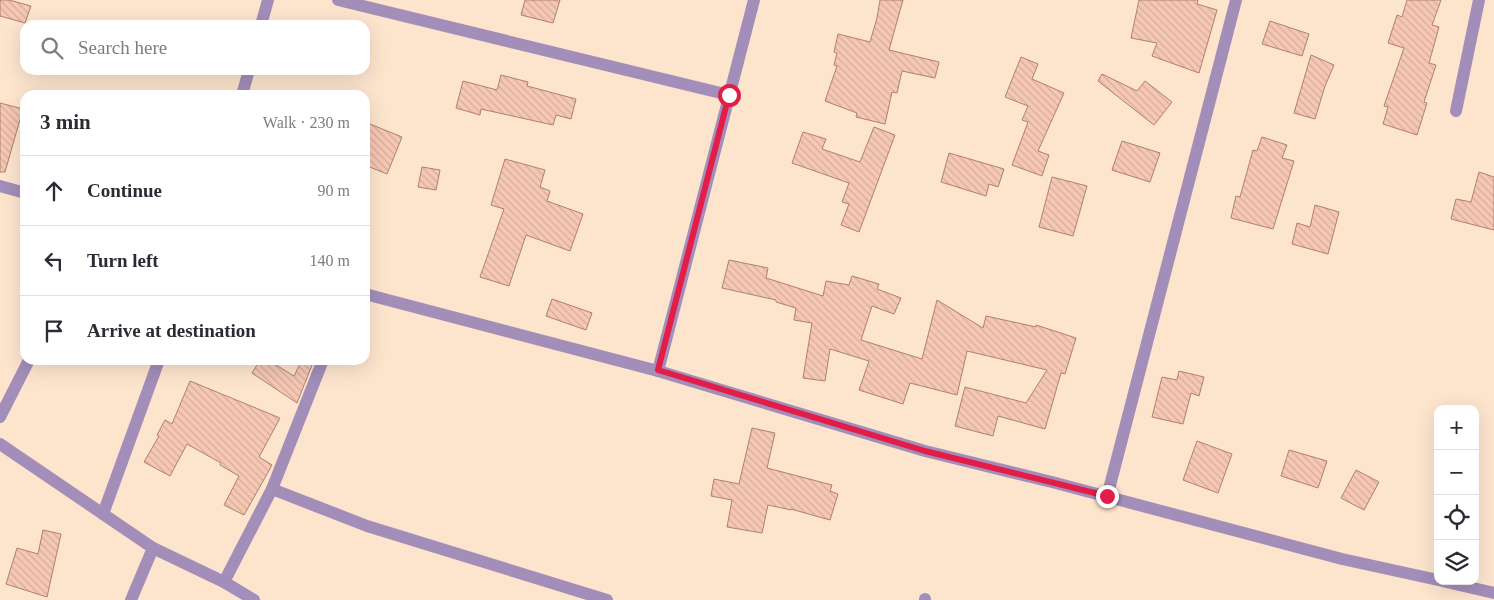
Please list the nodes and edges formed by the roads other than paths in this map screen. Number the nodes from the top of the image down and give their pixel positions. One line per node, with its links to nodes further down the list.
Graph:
1 (268, 0): 6 (street)
2 (338, 0): 9 (street)
3 (754, 0): 9 (street)
4 (1236, 0): 21 (street)
5 (1479, 0): 10 (street)
6 (262, 20)
7 (248, 75): 8 (street)
8 (243, 90)
9 (729, 95): 17 (street)
10 (1456, 111)
11 (0, 186): 12 (street)
12 (20, 192)
13 (370, 295): 17 (street)
14 (26, 365): 18 (street)
15 (157, 365): 22 (street)
16 (321, 365): 20 (street)
17 (658, 370): 21 (street)
18 (0, 417)
19 (0, 444): 22 (street)
20 (272, 489): 25 (street); 30 (street)
21 (1107, 496): 24 (street)
22 (103, 514): 23 (street)
23 (153, 548): 25 (street); 28 (street)
24 (1434, 579)
25 (224, 582): 29 (street)
26 (1459, 585): 27 (street)
27 (1494, 593)
28 (131, 600)
29 (254, 600)
30 (607, 600)

